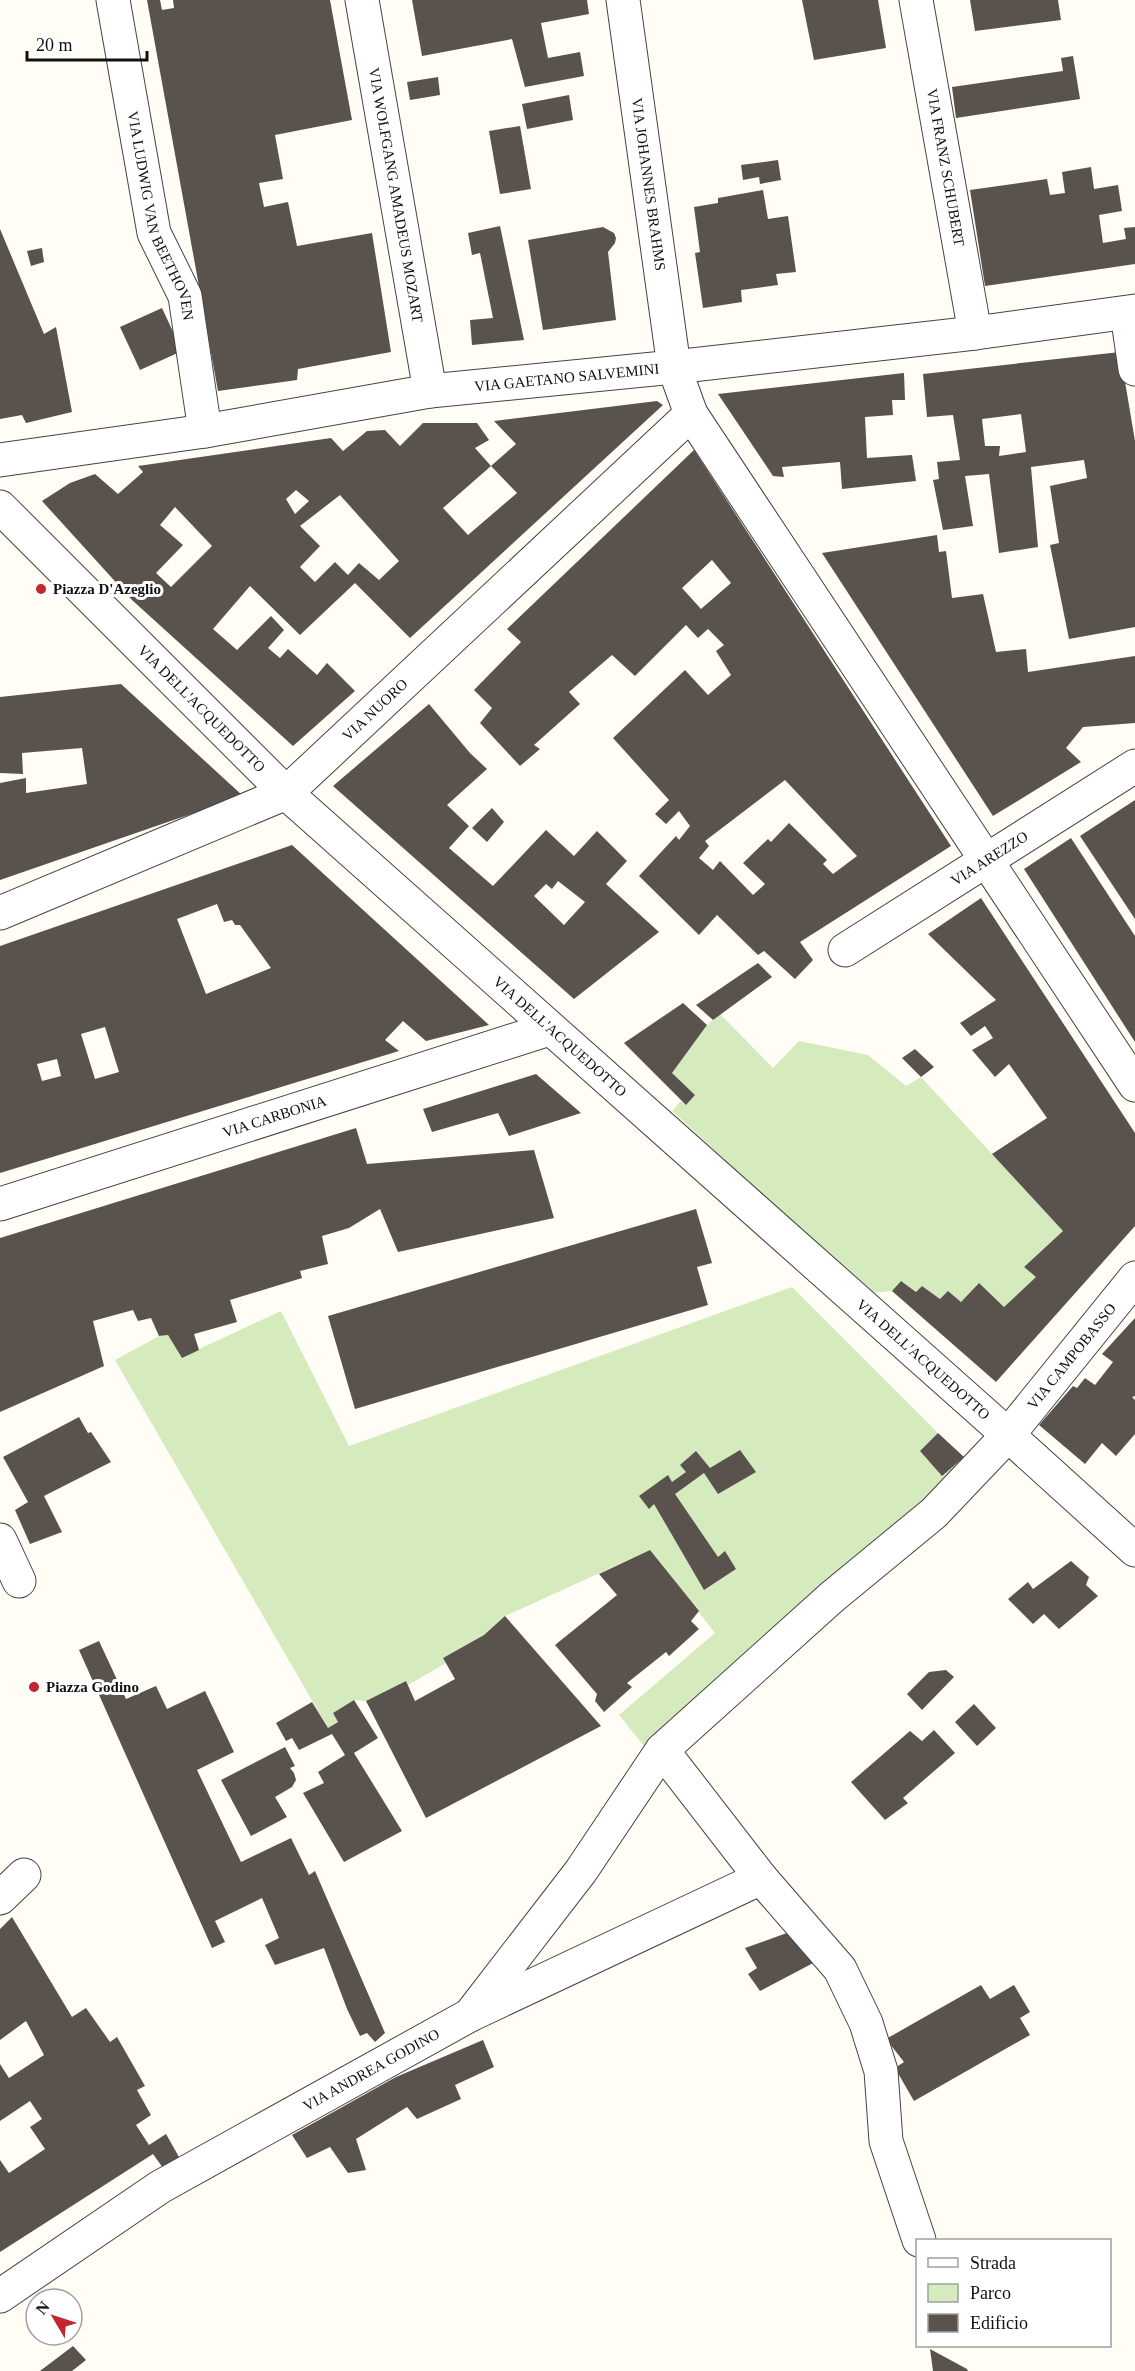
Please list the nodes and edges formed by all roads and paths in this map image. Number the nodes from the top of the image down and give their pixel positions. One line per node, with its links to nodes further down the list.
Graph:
1 (112, 0): 11 (street, VIA LUDWIG VAN BEETHOVEN)
2 (362, 0): 9 (street, VIA WOLFGANG AMADEUS MOZART)
3 (623, 0): 7 (street, VIA JOHANNES BRAHMS)
4 (916, 0): 6 (street, VIA FRANZ SCHUBERT)
5 (1131, 312): 6 (street, VIA GAETANO SALVEMINI); 8 (street)
6 (975, 333): 7 (street, VIA GAETANO SALVEMINI)
7 (674, 367): 9 (street, VIA GAETANO SALVEMINI); 10 (street, VIA JOHANNES BRAHMS)
8 (1135, 369)
9 (429, 391): 11 (street, VIA GAETANO SALVEMINI)
10 (691, 414): 15 (street, VIA NUORO); 16 (street, VIA JOHANNES BRAHMS)
11 (205, 431): 12 (street, VIA GAETANO SALVEMINI)
12 (0, 460)
13 (0, 507): 15 (street, VIA DELL'ACQUEDOTTO)
14 (1135, 766): 16 (street, VIA AREZZO)
15 (286, 793): 17 (street, VIA NUORO); 19 (street, VIA DELL'ACQUEDOTTO)
16 (986, 861): 18 (street, VIA AREZZO); 20 (street, VIA JOHANNES BRAHMS)
17 (0, 913)
18 (845, 950)
19 (549, 1029): 21 (street, VIA CARBONIA); 23 (street, VIA DELL'ACQUEDOTTO)
20 (1135, 1085)
21 (0, 1204)
22 (1135, 1278): 23 (street, VIA CAMPOBASSO)
23 (1008, 1435): 25 (street, VIA DELL'ACQUEDOTTO); 27 (street, VIA CAMPOBASSO)
24 (0, 1540): 26 (street)
25 (1135, 1550)
26 (19, 1581)
27 (662, 1750): 29 (street); 31 (street, VIA CAMPOBASSO)
28 (24, 1875): 30 (street)
29 (761, 1878): 31 (street, VIA ANDREA GODINO); 32 (street)
30 (0, 1898)
31 (470, 2015): 33 (street, VIA ANDREA GODINO)
32 (918, 2239)
33 (0, 2296)

